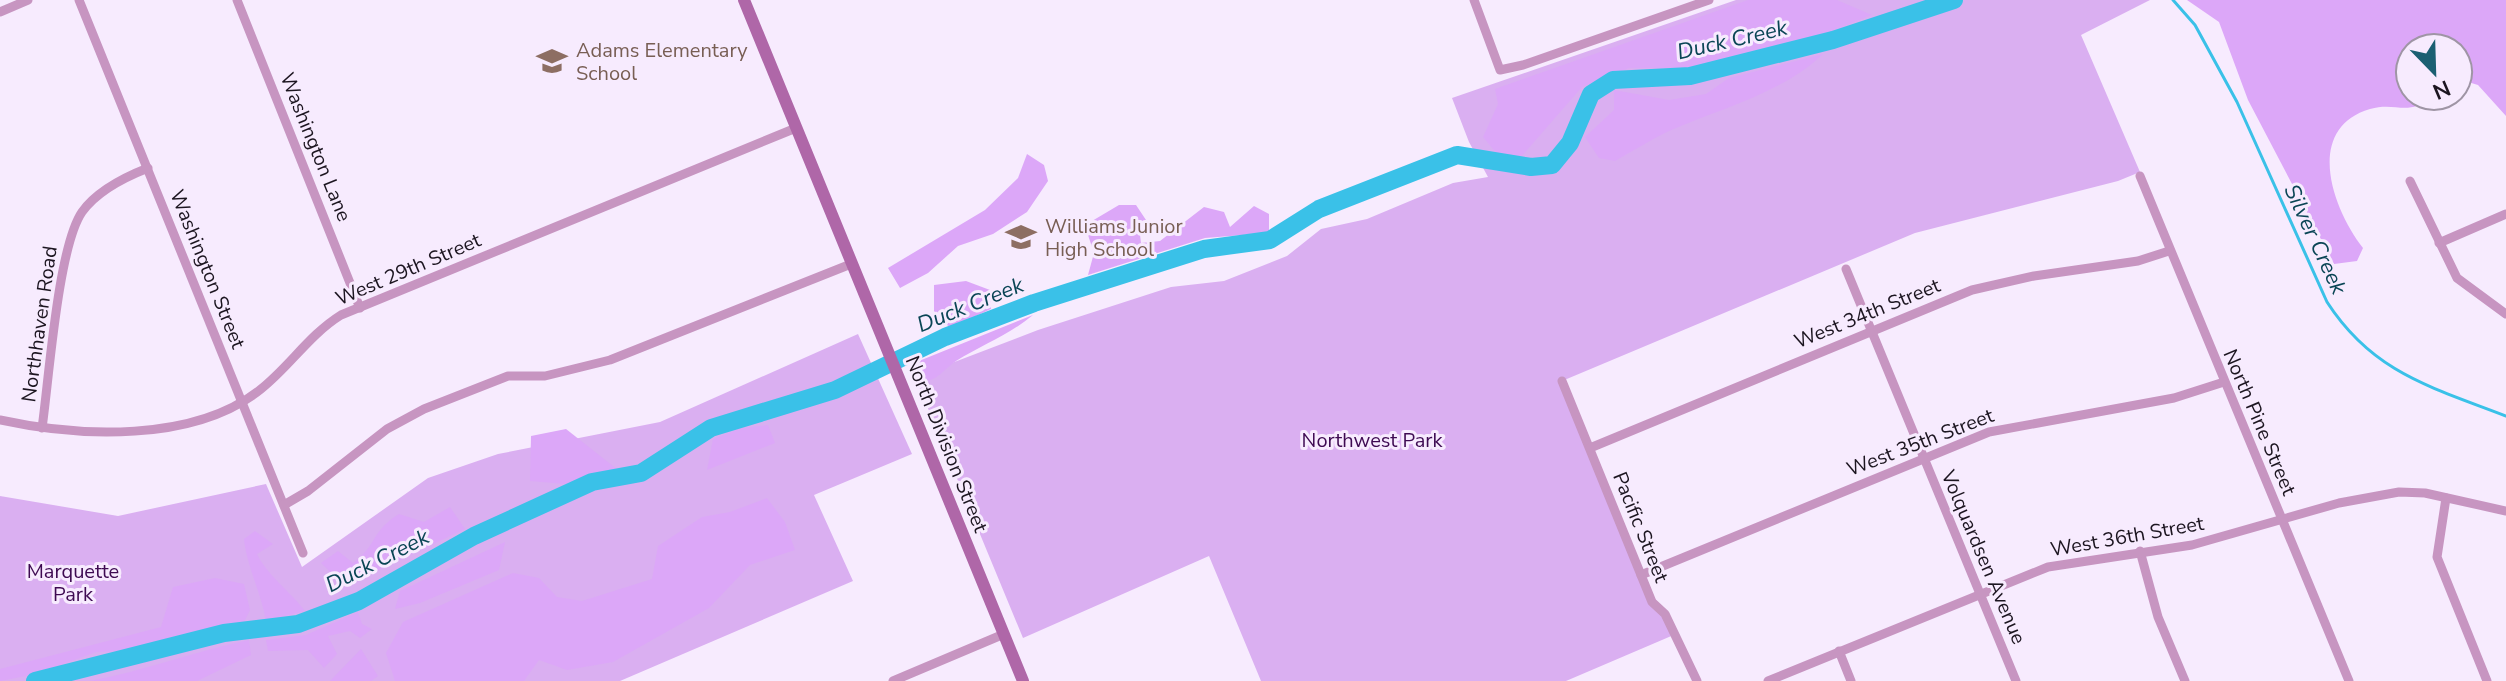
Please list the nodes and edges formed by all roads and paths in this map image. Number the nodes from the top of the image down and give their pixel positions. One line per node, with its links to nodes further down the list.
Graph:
1 (28, 0): 7 (street)
2 (79, 0): 9 (street, Washington Street)
3 (237, 0): 17 (street, Washington Lane)
4 (744, 0): 8 (main road, North Division Street)
5 (1474, 0): 6 (street)
6 (1709, 0)
7 (0, 12)
8 (796, 128): 15 (main road, North Division Street); 17 (street, West 29th Street)
9 (148, 168): 22 (street, Washington Street); 24 (street, Northhaven Road)
10 (2140, 176): 14 (street, North Pine Street)
11 (2410, 181): 13 (street)
12 (2506, 214): 13 (street)
13 (2439, 243): 18 (street)
14 (2169, 251): 19 (street, West 34th Street); 21 (street, North Pine Street)
15 (851, 264): 28 (street); 35 (main road, North Division Street)
16 (1846, 269): 19 (street, Volquardsen Avenue)
17 (360, 308): 22 (street, West 29th Street)
18 (2506, 314)
19 (1871, 329): 25 (street, West 34th Street); 26 (street, Volquardsen Avenue)
20 (1562, 381): 25 (street, Pacific Street)
21 (2224, 382): 26 (street, West 35th Street); 30 (street, North Pine Street)
22 (242, 400): 24 (street, West 29th Street); 28 (street, Washington Street)
23 (0, 420): 24 (street, West 29th Street)
24 (42, 428)
25 (1590, 448): 33 (street, Pacific Street)
26 (1923, 458): 33 (street, West 35th Street); 34 (street, Volquardsen Avenue)
27 (2446, 498): 29 (street, West 36th Street); 30 (street, West 36th Street); 45 (street)
28 (284, 505): 32 (street, Washington Street)
29 (2506, 511)
30 (2282, 520): 31 (street, West 36th Street); 44 (street, North Pine Street)
31 (2140, 551): 34 (street, West 36th Street); 43 (street)
32 (303, 553)
33 (1641, 575): 39 (street, Pacific Street)
34 (1979, 594): 36 (street, West 36th Street); 42 (street, Volquardsen Avenue)
35 (1004, 634): 37 (street); 38 (main road, North Division Street)
36 (1839, 651): 40 (street, West 36th Street); 41 (street)
37 (893, 681)
38 (1023, 681)
39 (1697, 681)
40 (1768, 681)
41 (1851, 681)
42 (2016, 681)
43 (2185, 681)
44 (2349, 681)
45 (2487, 681)

